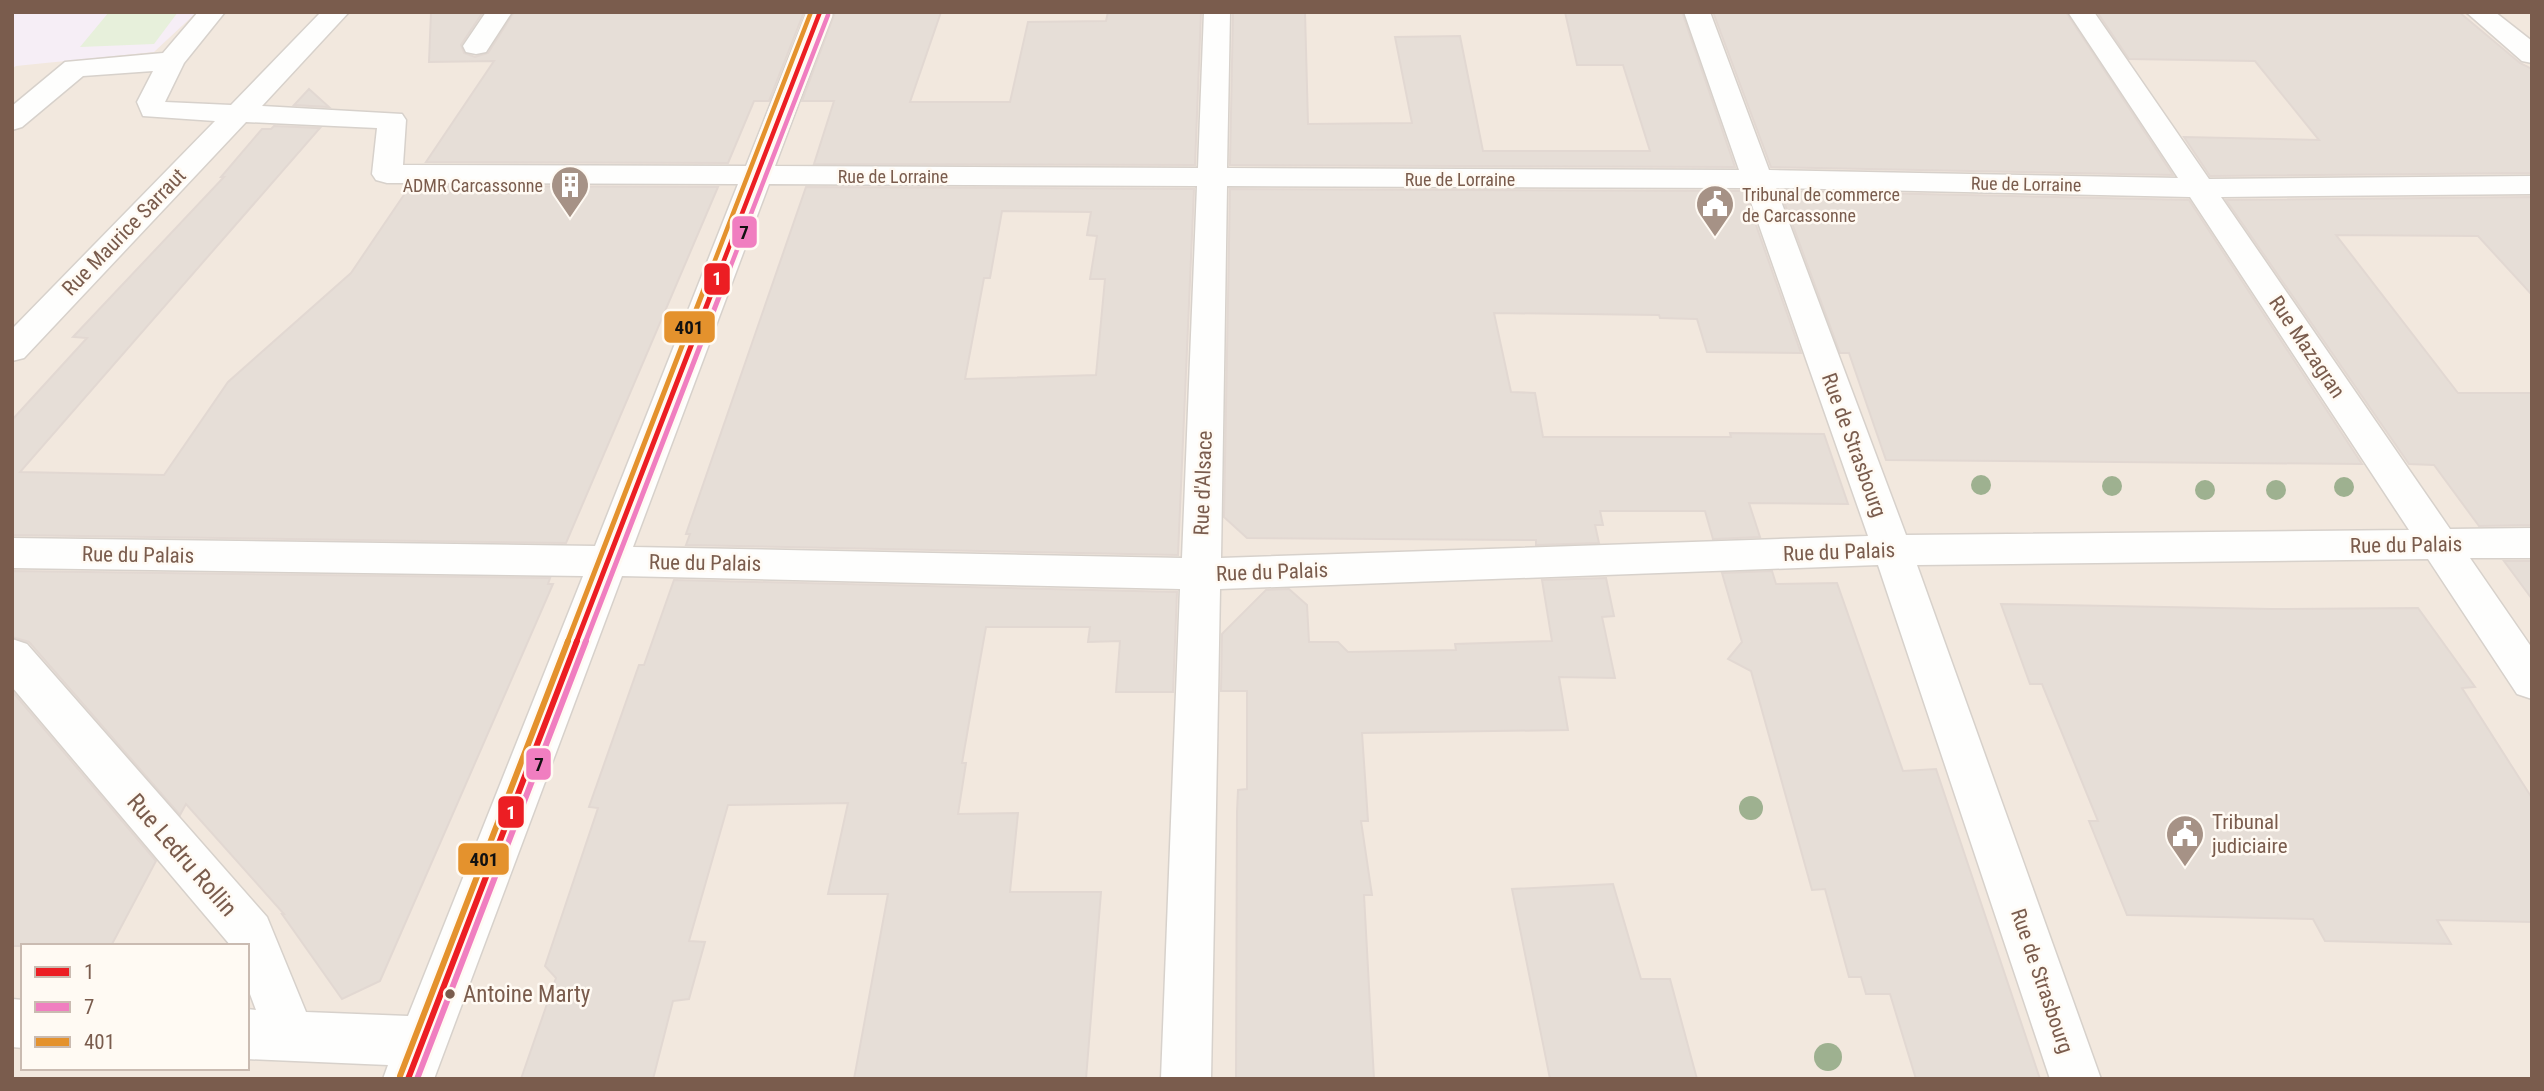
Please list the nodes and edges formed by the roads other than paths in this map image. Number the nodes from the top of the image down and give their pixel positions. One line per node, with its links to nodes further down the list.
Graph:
1 (212, 12): 11 (street)
2 (336, 12): 12 (street, Rue Maurice Sarraut)
3 (499, 12): 9 (street)
4 (820, 12): 14 (street)
5 (1217, 12): 15 (street, Rue d'Alsace)
6 (1697, 12): 16 (street, Rue de Strasbourg)
7 (2081, 12): 18 (street, Rue Mazagran)
8 (2479, 12): 10 (street)
9 (476, 46)
10 (2532, 55)
11 (172, 61): 12 (street); 13 (street)
12 (237, 114): 14 (street, Rue de Lorraine); 19 (street, Rue Maurice Sarraut)
13 (12, 121)
14 (757, 175): 15 (street, Rue de Lorraine); 24 (street)
15 (1212, 178): 16 (street, Rue de Lorraine); 25 (street, Rue d'Alsace)
16 (1758, 180): 18 (street, Rue de Lorraine); 22 (street, Rue de Strasbourg)
17 (2532, 185): 18 (street, Rue de Lorraine)
18 (2199, 188): 21 (street, Rue Mazagran)
19 (12, 349)
20 (2532, 543): 21 (street, Rue du Palais)
21 (2440, 545): 22 (street, Rue du Palais); 27 (street, Rue Mazagran)
22 (1892, 550): 25 (street, Rue du Palais); 31 (street, Rue de Strasbourg)
23 (12, 553): 24 (street, Rue du Palais)
24 (608, 561): 25 (street, Rue du Palais); 29 (street)
25 (1201, 574): 30 (street, Rue d'Alsace)
26 (12, 656): 28 (street, Rue Ledru Rollin)
27 (2532, 682)
28 (269, 1035): 29 (street, Rue Ledru Rollin)
29 (415, 1060)
30 (1186, 1079)
31 (2076, 1079)

